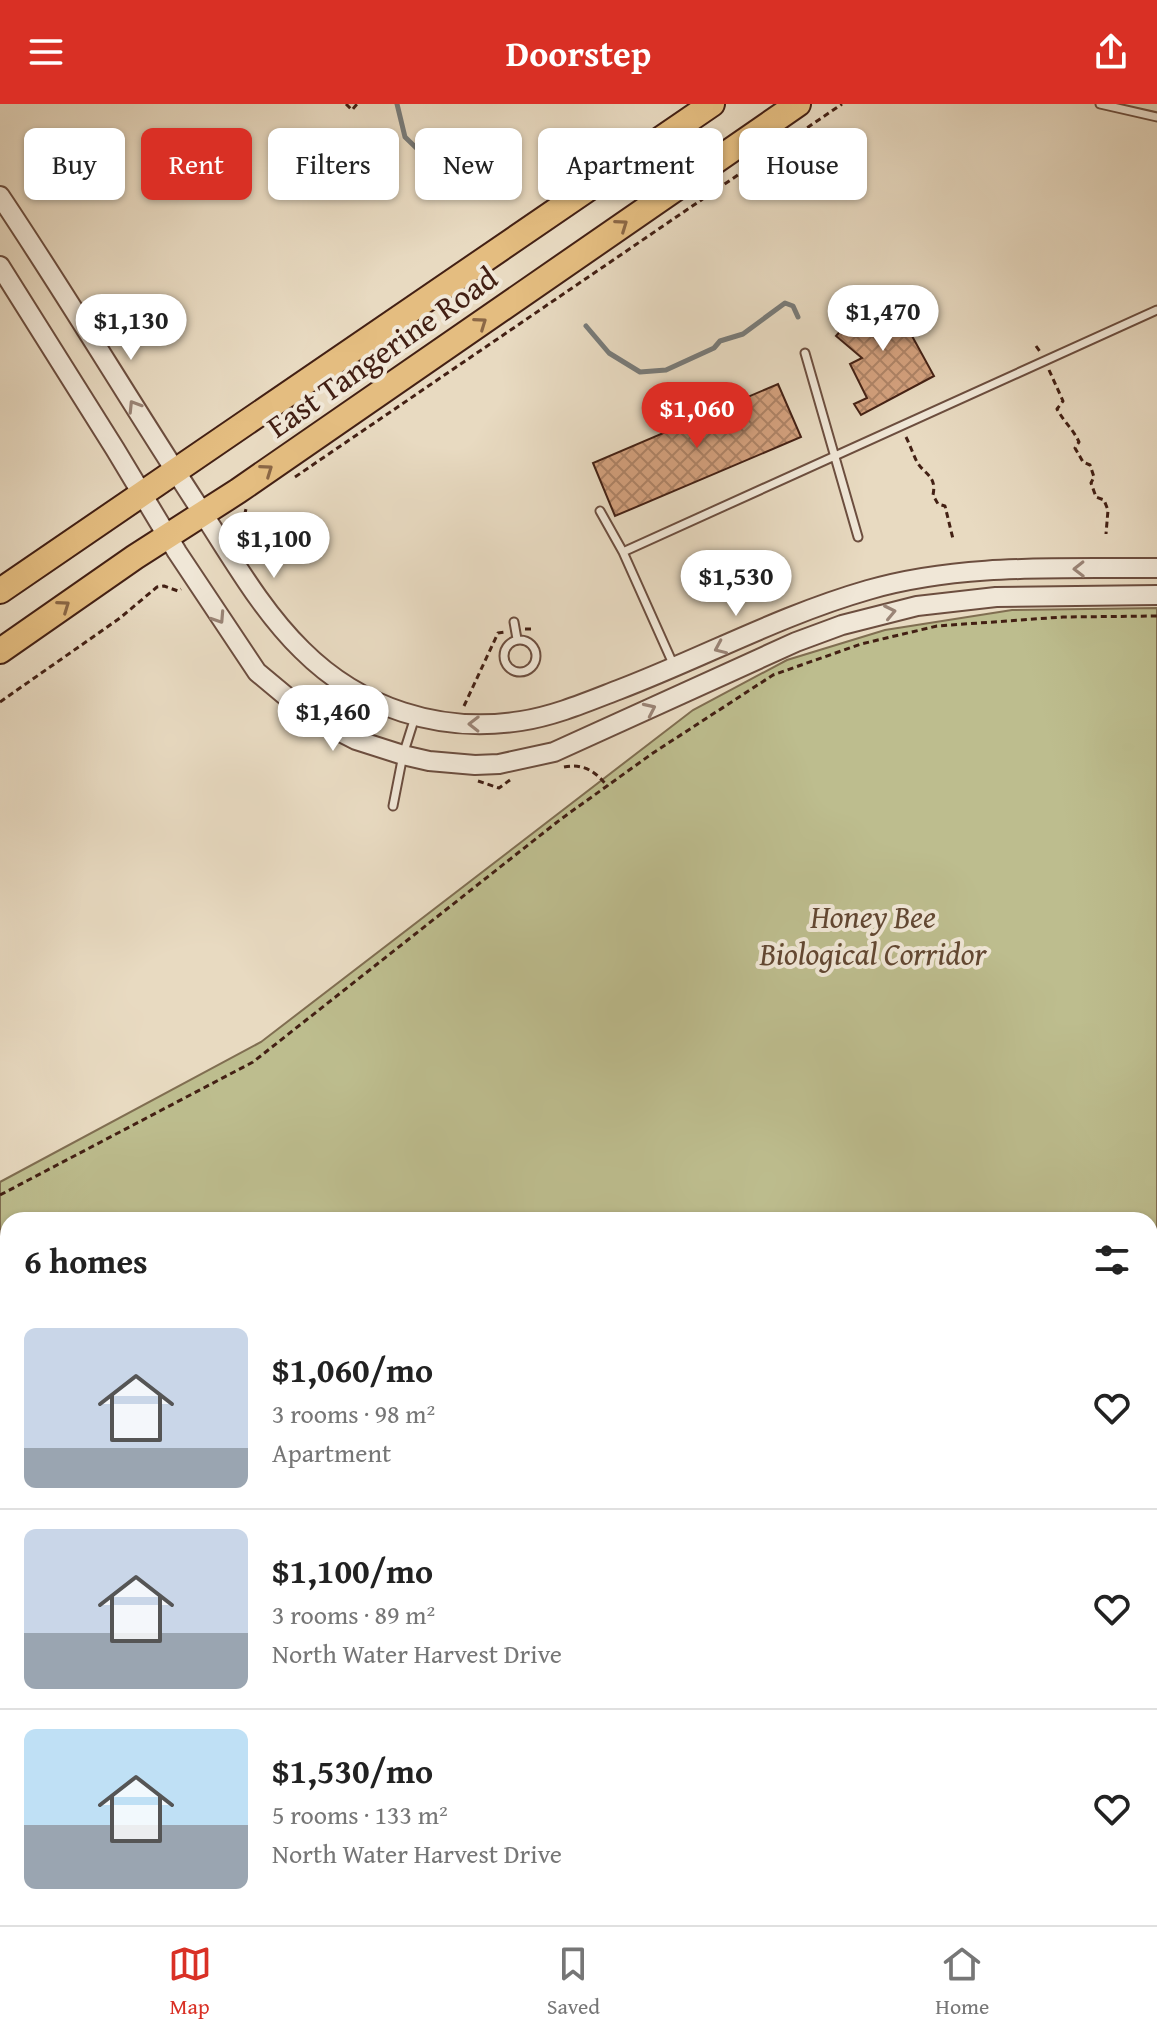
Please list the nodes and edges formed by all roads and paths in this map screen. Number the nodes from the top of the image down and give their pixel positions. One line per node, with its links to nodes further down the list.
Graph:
1 (346, 104): 2 (path)
2 (357, 104)
3 (712, 104): 16 (main road, East Tangerine Road)
4 (798, 104): 21 (main road, East Tangerine Road, one-way to 4)
5 (842, 104): 17 (path)
6 (1100, 104): 7 (lane)
7 (1157, 117)
8 (0, 196): 16 (street, one-way to 8)
9 (0, 266): 18 (street)
10 (1157, 310): 13 (lane)
11 (1036, 346): 13 (path)
12 (805, 353): 15 (lane)
13 (1045, 359): 14 (lane); 22 (path)
14 (901, 425): 15 (lane); 25 (path)
15 (834, 455): 24 (lane); 27 (lane)
16 (176, 472): 18 (main road, East Tangerine Road); 21 (street)
17 (289, 480)
18 (143, 495): 23 (street); 30 (main road, East Tangerine Road)
19 (248, 506): 26 (path)
20 (600, 511): 27 (lane)
21 (202, 513): 23 (main road, East Tangerine Road); 26 (street)
22 (1106, 534)
23 (167, 536): 29 (street); 35 (main road, East Tangerine Road, one-way to 23)
24 (858, 537)
25 (953, 539)
26 (227, 551): 38 (street)
27 (623, 552): 36 (lane)
28 (1157, 568): 36 (street, one-way to 36)
29 (193, 578): 37 (path); 40 (street, one-way to 40)
30 (0, 591)
31 (1157, 595): 40 (street, one-way to 31)
32 (1157, 616): 42 (path)
33 (534, 629): 34 (path)
34 (516, 631): 34 (lane); 39 (path)
35 (0, 651)
36 (675, 668): 39 (street, one-way to 39)
37 (0, 702)
38 (415, 717): 39 (street); 40 (lane)
39 (456, 724)
40 (403, 755): 41 (lane)
41 (393, 806)
42 (0, 1195)

